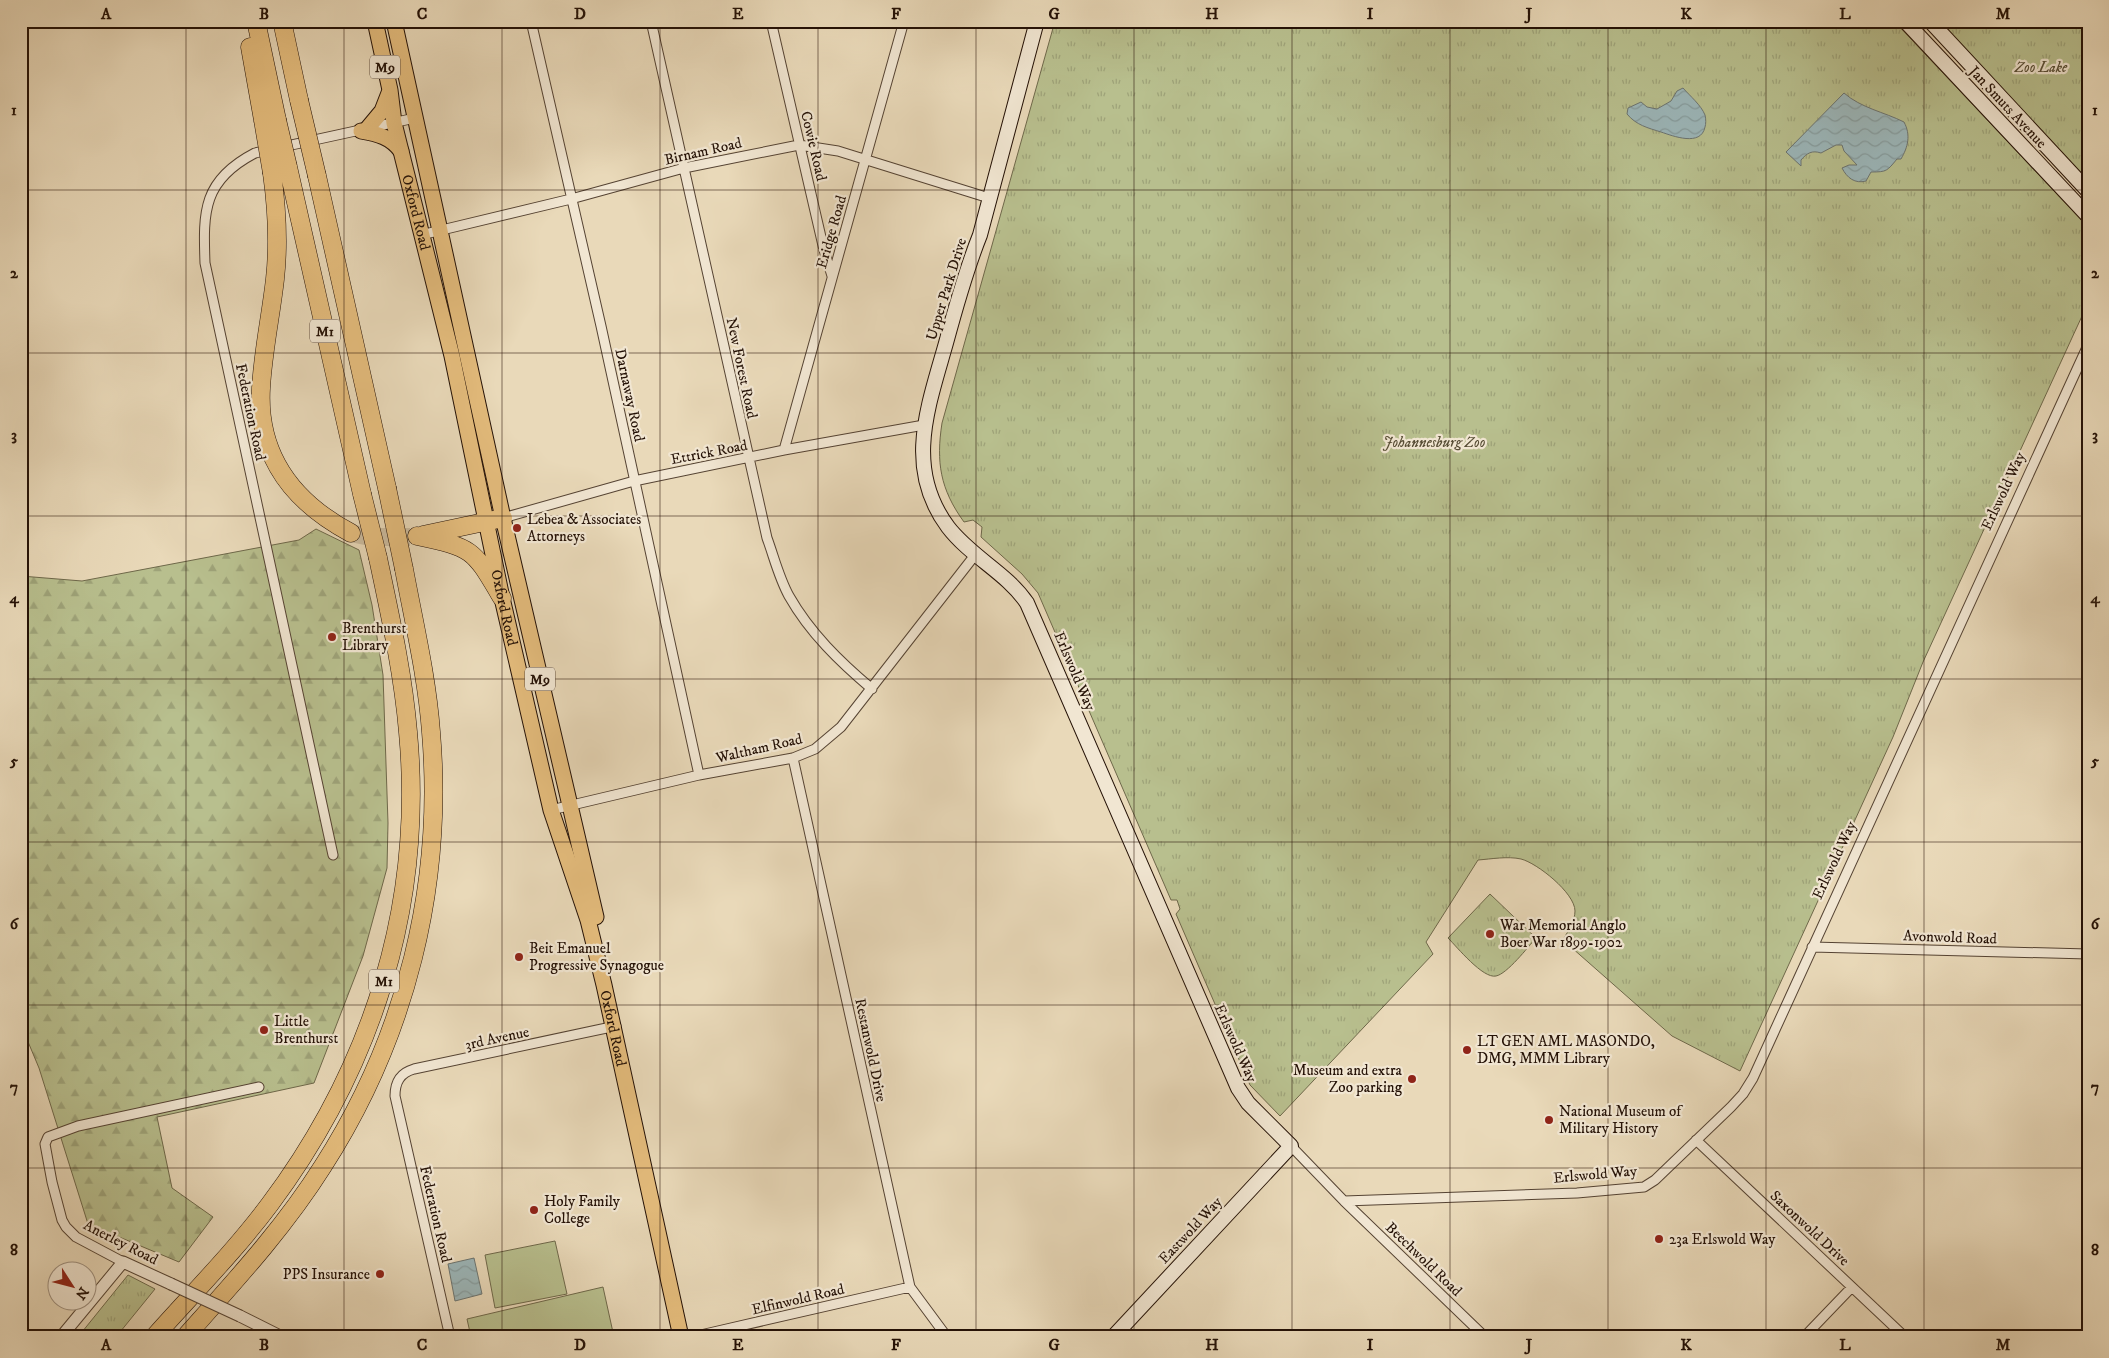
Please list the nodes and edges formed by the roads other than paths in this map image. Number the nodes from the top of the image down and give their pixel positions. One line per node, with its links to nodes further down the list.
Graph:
1 (245, 21): 15 (highway)
2 (256, 21): 15 (highway, M1)
3 (282, 21): 60 (highway, M1, bridge)
4 (374, 21): 13 (main road, Oxford Road / M9)
5 (394, 21): 14 (main road, Oxford Road / M9)
6 (531, 21): 25 (street, Darnaway Road)
7 (651, 21): 21 (street, New Forest Road)
8 (772, 21): 18 (street, Cowie Road)
9 (904, 21): 20 (street, Eridge Road)
10 (1037, 21): 24 (main road, Upper Park Drive)
11 (1905, 21): 26 (main road, Jan Smuts Avenue)
12 (1930, 21): 23 (main road, Jan Smuts Avenue)
13 (390, 90): 16 (main road, Oxford Road / M9); 17 (main road)
14 (415, 118): 16 (street, Federation Road); 27 (main road, Oxford Road / M9)
15 (270, 120): 22 (highway, M1, bridge)
16 (394, 123): 17 (street, Federation Road); 19 (main road, Oxford Road / M9)
17 (364, 130): 19 (main road); 45 (street, Federation Road)
18 (799, 145): 20 (street, Birnam Road); 21 (street, Birnam Road); 29 (street, Cowie Road)
19 (401, 151): 28 (main road, Oxford Road / M9)
20 (867, 160): 24 (street, Birnam Road); 29 (street, Eridge Road)
21 (684, 168): 25 (street, Birnam Road); 34 (street, New Forest Road)
22 (280, 170): 37 (highway); 59 (highway, M1, bridge)
23 (2088, 191)
24 (989, 198): 32 (main road, Upper Park Drive)
25 (571, 199): 27 (street, Birnam Road); 35 (street, Darnaway Road)
26 (2088, 216)
27 (440, 230): 28 (street, Birnam Road); 36 (main road, Oxford Road / M9)
28 (421, 234): 36 (main road, Oxford Road / M9)
29 (832, 276): 33 (street, Eridge Road)
30 (2088, 345): 31 (street, Erlswold Way)
31 (2085, 360): 46 (street, Erlswold Way)
32 (924, 425): 33 (street, Ettrick Road); 38 (main road, Upper Park Drive)
33 (784, 450): 34 (street, Ettrick Road)
34 (747, 458): 35 (street, Ettrick Road); 40 (street, New Forest Road)
35 (634, 480): 36 (street, Ettrick Road); 42 (street, Darnaway Road)
36 (495, 520): 39 (main road, Oxford Road / M9); 39 (highway); 43 (main road, Oxford Road / M9)
37 (351, 533)
38 (975, 555): 40 (street, Waltham Road); 52 (main road, Erlswold Way)
39 (502, 598): 44 (main road, Oxford Road / M9)
40 (872, 689): 41 (street, Waltham Road)
41 (793, 758): 42 (street, Waltham Road); 56 (street, Restanwold Drive)
42 (698, 776): 43 (street, Waltham Road)
43 (569, 806): 44 (street, Waltham Road); 48 (main road, Oxford Road / M9)
44 (551, 810): 48 (main road, Oxford Road / M9)
45 (333, 855)
46 (1812, 947): 47 (street, Avonwold Road); 51 (street, Erlswold Way)
47 (2088, 954)
48 (616, 1026): 50 (street, 3rd Avenue); 63 (main road, Oxford Road / M9); 64 (main road, Oxford Road / M9)
49 (259, 1087): 54 (street, Anerley Road)
50 (396, 1096): 62 (street, Federation Road)
51 (1696, 1140): 53 (street, Erlswold Way); 55 (street, Saxonwold Drive)
52 (1291, 1146): 53 (street, Erlswold Way); 66 (main road, Eastwold Way)
53 (1344, 1201): 67 (street, Beechwold Road)
54 (123, 1262): 57 (street); 61 (street, Anerley Road, bridge)
55 (1852, 1287): 68 (street); 69 (street, Saxonwold Drive)
56 (910, 1288): 64 (street, Elfinwold Road); 65 (street, Restanwold Drive)
57 (70, 1332): 58 (street)
58 (62, 1337)
59 (154, 1337)
60 (185, 1337)
61 (282, 1337)
62 (450, 1337)
63 (681, 1337)
64 (690, 1337)
65 (948, 1337)
66 (1113, 1337)
67 (1485, 1337)
68 (1804, 1337)
69 (1905, 1337)

